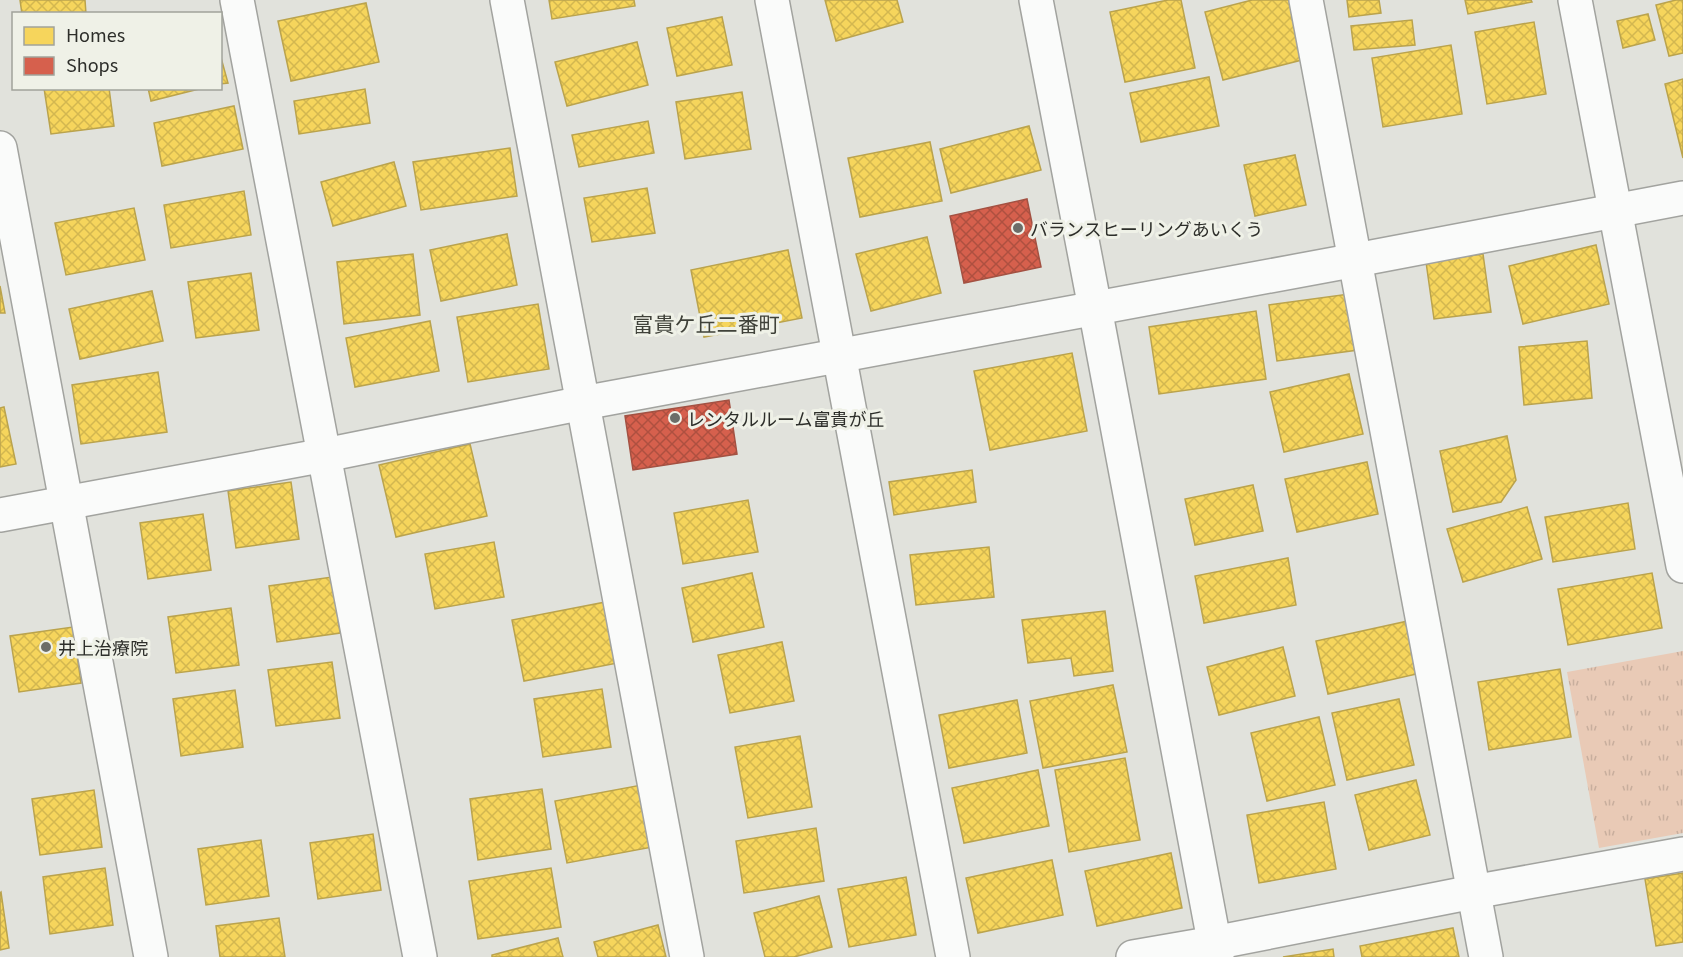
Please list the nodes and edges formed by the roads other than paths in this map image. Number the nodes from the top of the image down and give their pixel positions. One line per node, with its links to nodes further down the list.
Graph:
1 (237, 0): 14 (street)
2 (507, 0): 13 (street)
3 (771, 0): 12 (street)
4 (1036, 0): 11 (street)
5 (1306, 0): 10 (street)
6 (1575, 0): 9 (street)
7 (0, 148): 15 (street)
8 (1683, 198): 9 (street)
9 (1616, 211): 10 (street); 17 (street)
10 (1356, 260): 11 (street); 19 (street)
11 (1095, 308): 12 (street); 20 (street)
12 (839, 356): 13 (street); 24 (street)
13 (583, 403): 14 (street); 23 (street)
14 (325, 455): 15 (street); 22 (street)
15 (66, 503): 16 (street); 21 (street)
16 (0, 515)
17 (1683, 566)
18 (1683, 854): 19 (street)
19 (1473, 892): 20 (street); 26 (street)
20 (1215, 950): 25 (street)
21 (151, 957)
22 (420, 957)
23 (687, 957)
24 (953, 957)
25 (1133, 957)
26 (1486, 957)

